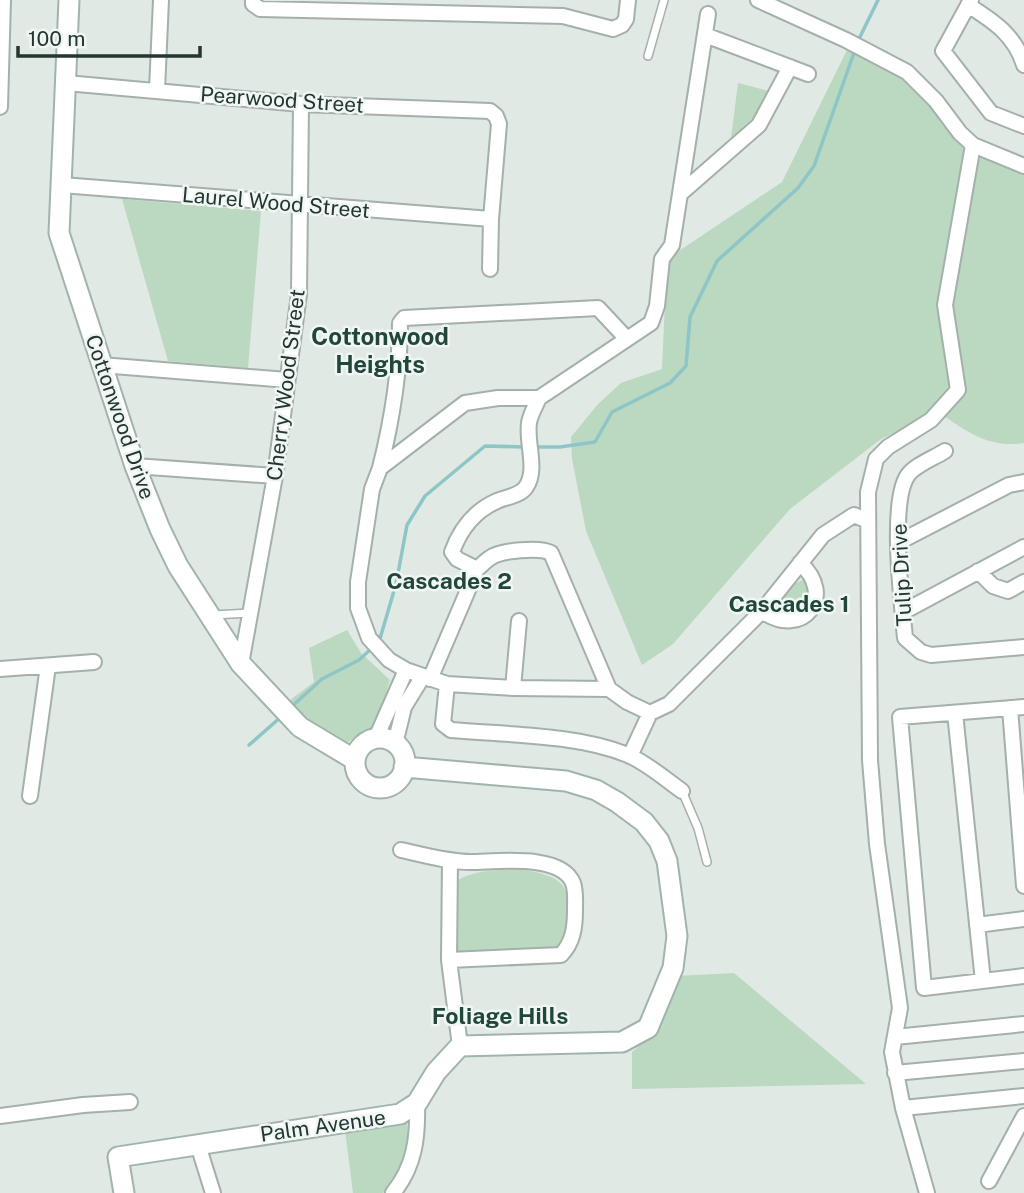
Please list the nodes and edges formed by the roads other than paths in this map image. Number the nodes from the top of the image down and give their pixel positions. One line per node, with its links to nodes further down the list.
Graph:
1 (3, 0): 15 (street)
2 (69, 0): 20 (street, Cottonwood Drive)
3 (161, 0): 22 (street)
4 (628, 0): 12 (street)
5 (664, 0): 16 (lane)
6 (758, 0): 26 (street)
7 (253, 2): 9 (street)
8 (969, 2): 17 (street); 25 (street)
9 (312, 5): 10 (street)
10 (374, 6): 11 (street)
11 (436, 6): 12 (street)
12 (496, 6)
13 (708, 14): 14 (street)
14 (705, 35): 18 (street); 29 (street)
15 (1, 44): 21 (street)
16 (648, 56)
17 (1024, 65)
18 (790, 67): 19 (street); 29 (street)
19 (808, 74)
20 (66, 83): 22 (street, Pearwood Street); 28 (street, Cottonwood Drive)
21 (1, 89): 24 (street)
22 (157, 90): 23 (street, Pearwood Street)
23 (301, 104): 30 (street, Cherry Wood Street); 31 (street, Pearwood Street)
24 (0, 107)
25 (1024, 126)
26 (973, 145): 27 (street); 42 (street)
27 (1024, 166)
28 (62, 185): 30 (street, Laurel Wood Street); 34 (street, Cottonwood Drive)
29 (680, 194): 33 (street)
30 (301, 205): 31 (street, Laurel Wood Street); 35 (street, Cherry Wood Street)
31 (491, 219): 32 (street)
32 (491, 269)
33 (628, 339): 36 (street); 39 (street)
34 (101, 365): 35 (street); 38 (street, Cottonwood Drive)
35 (287, 380): 40 (street, Cherry Wood Street)
36 (539, 398): 39 (street); 46 (street)
37 (945, 452): 43 (street, Tulip Drive)
38 (135, 466): 40 (street); 52 (street, Cottonwood Drive)
39 (380, 468): 59 (street)
40 (275, 476): 50 (street, Cherry Wood Street)
41 (1024, 482): 43 (street)
42 (868, 521): 45 (street); 83 (street)
43 (899, 542): 51 (street, Tulip Drive)
44 (1024, 547): 47 (street)
45 (800, 563): 49 (street); 49 (street)
46 (477, 569): 60 (street); 63 (street)
47 (978, 571): 48 (street); 51 (street)
48 (1024, 582)
49 (762, 611): 65 (street)
50 (251, 612): 52 (lane); 56 (street, Cherry Wood Street)
51 (903, 612): 54 (street, Tulip Drive)
52 (211, 615): 56 (street, Cottonwood Drive)
53 (519, 621): 62 (street)
54 (1024, 647)
55 (94, 662): 57 (street)
56 (242, 664): 69 (street, Cottonwood Drive)
57 (48, 666): 58 (street); 72 (street)
58 (0, 669)
59 (406, 670): 60 (street); 67 (street)
60 (426, 678): 61 (street); 67 (street)
61 (447, 684): 62 (street); 68 (street)
62 (513, 688): 63 (street)
63 (609, 690): 65 (street)
64 (1017, 707): 66 (street); 76 (street)
65 (650, 713): 68 (street)
66 (955, 713): 78 (street); 81 (street)
67 (386, 741): 69 (street); 70 (street)
68 (630, 756): 71 (street)
69 (355, 760): 70 (street)
70 (404, 767): 84 (street)
71 (682, 791): 75 (lane)
72 (30, 796)
73 (401, 850): 74 (street)
74 (450, 860): 79 (street); 79 (street)
75 (707, 862)
76 (1024, 886)
77 (1024, 919): 78 (street)
78 (977, 925): 81 (street)
79 (449, 960): 84 (street)
80 (1024, 976): 81 (street)
81 (983, 981)
82 (1024, 1024): 83 (street)
83 (895, 1037): 86 (street)
84 (460, 1046): 89 (street)
85 (1024, 1061): 86 (street)
86 (895, 1073): 90 (street)
87 (1024, 1096): 90 (street)
88 (130, 1102): 91 (street)
89 (417, 1103): 93 (street, Palm Avenue); 97 (street)
90 (903, 1108): 98 (street)
91 (0, 1116)
92 (1024, 1116): 94 (street)
93 (198, 1144): 95 (street, Palm Avenue); 96 (street)
94 (989, 1181)
95 (124, 1193)
96 (213, 1193)
97 (393, 1193)
98 (927, 1193)

